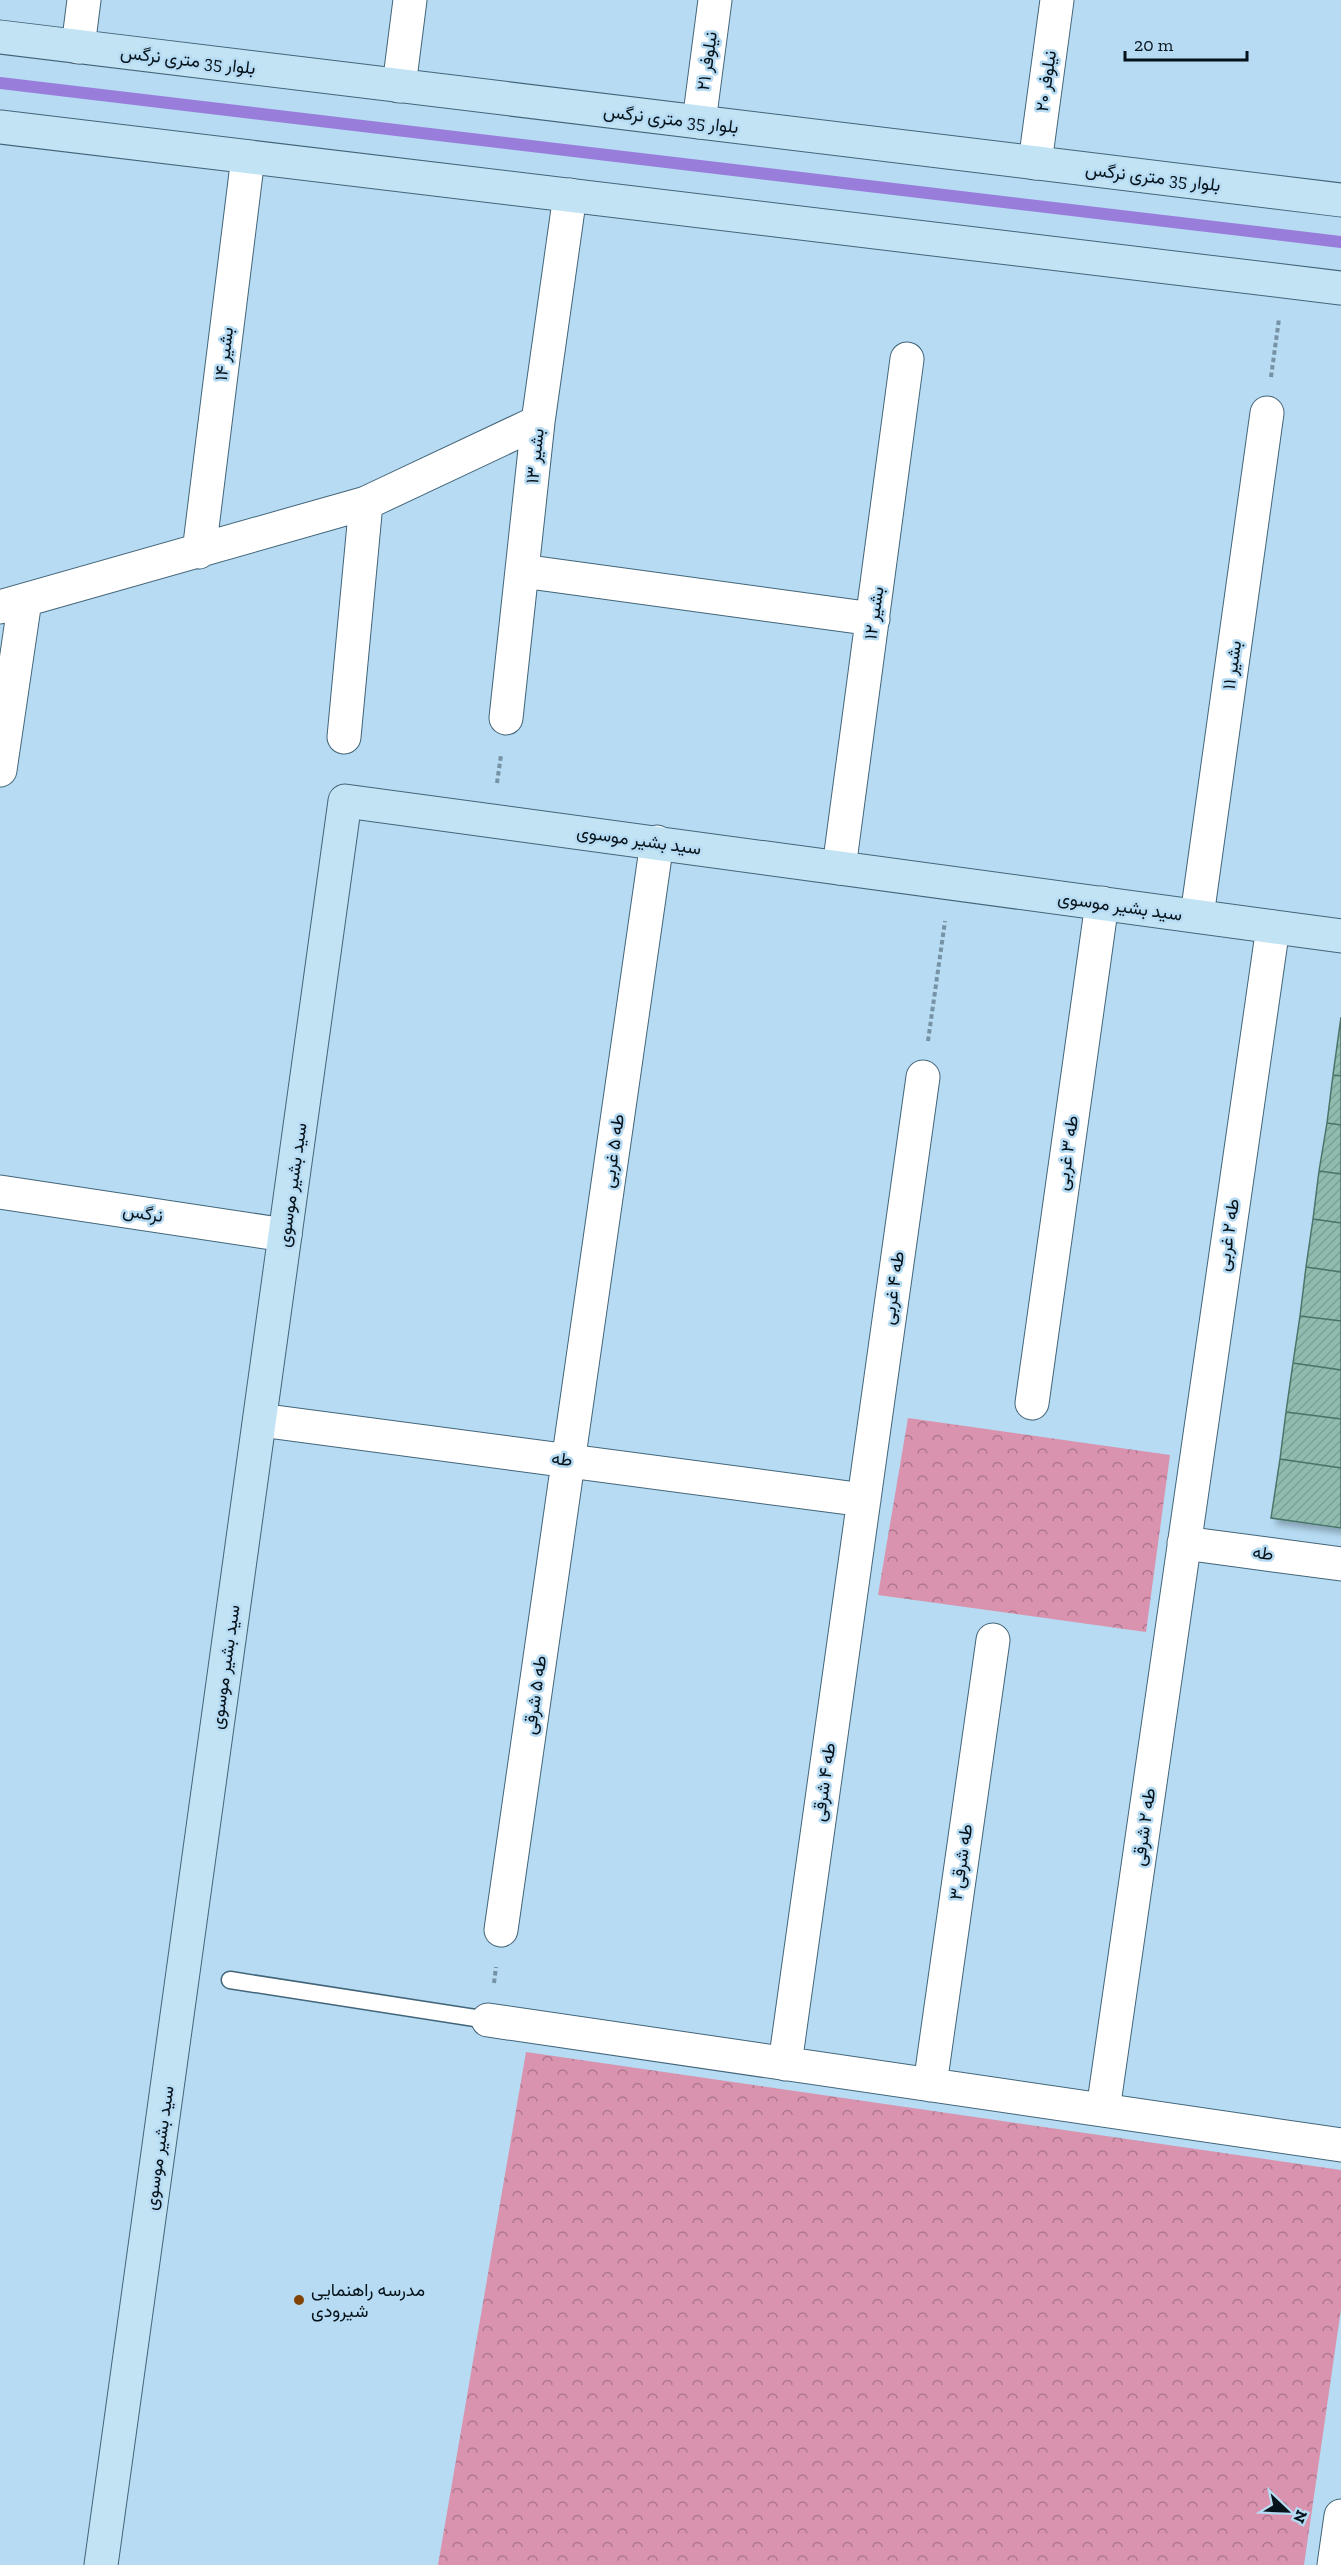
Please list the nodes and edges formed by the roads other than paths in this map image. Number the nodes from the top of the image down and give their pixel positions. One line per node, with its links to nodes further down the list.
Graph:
1 (84, 0): 6 (street)
2 (410, 0): 7 (street)
3 (715, 0): 8 (street, نیلوفر ۲۱)
4 (1057, 0): 11 (street, نیلوفر ۲۰)
5 (0, 38): 6 (street, بلوار 35 متری نرگس)
6 (78, 47): 7 (street, بلوار 35 متری نرگس)
7 (399, 86): 8 (street, بلوار 35 متری نرگس)
8 (699, 122): 11 (street, بلوار 35 متری نرگس)
9 (0, 127): 10 (street)
10 (248, 157): 12 (street); 19 (street, بشیر ۱۴)
11 (1035, 163): 13 (street, بلوار 35 متری نرگس)
12 (570, 195): 14 (street); 17 (street, بشیر ۱۳)
13 (1341, 200)
14 (1341, 288)
15 (907, 359): 22 (street, بشیر ۱۲)
16 (1267, 413): 29 (street, بشیر ۱۱)
17 (538, 422): 18 (street); 20 (street, بشیر ۱۳)
18 (366, 503): 19 (street); 24 (street)
19 (199, 552): 21 (street)
20 (522, 572): 22 (street); 23 (street, بشیر ۱۳)
21 (13, 604): 25 (street)
22 (873, 619): 27 (street, بشیر ۱۲)
23 (506, 718)
24 (344, 737)
25 (0, 770)
26 (657, 843): 27 (street, سید بشیر موسوی); 34 (street, سید بشیر موسوی); 37 (street, طه ۵ غربی)
27 (839, 867): 28 (street, سید بشیر موسوی)
28 (1102, 903): 29 (street, سید بشیر موسوی); 35 (street, طه ۳ غربی)
29 (1197, 916): 30 (street, سید بشیر موسوی)
30 (1273, 927): 31 (street, سید بشیر موسوی); 39 (street, طه ۲ غربی)
31 (1341, 936)
32 (923, 1077): 38 (street, طه ۴ غربی)
33 (0, 1192): 34 (street, نرگس)
34 (285, 1234): 36 (street, سید بشیر موسوی)
35 (1032, 1402)
36 (260, 1420): 37 (street, طه); 50 (street, سید بشیر موسوی)
37 (569, 1460): 38 (street, طه); 42 (street, طه ۵ شرقی)
38 (864, 1500): 45 (street, طه ۴ شرقی)
39 (1184, 1543): 40 (street, طه); 47 (street, طه ۲ شرقی)
40 (1341, 1564)
41 (993, 1640): 46 (street, طه شرقی۳)
42 (501, 1930)
43 (230, 1980): 44 (lane)
44 (488, 2020): 45 (street)
45 (785, 2064): 46 (street)
46 (930, 2085): 47 (street)
47 (1103, 2110): 48 (street)
48 (1341, 2145)
49 (1341, 2516): 51 (street)
50 (101, 2565)
51 (1334, 2565)

